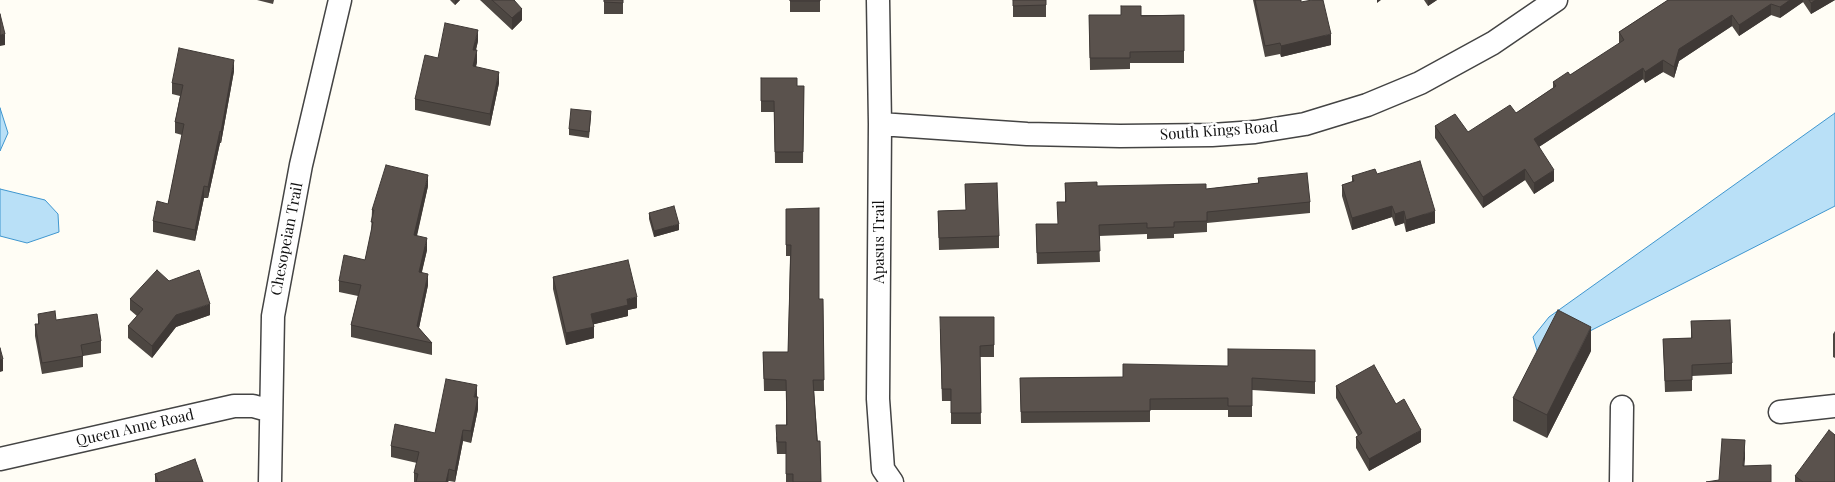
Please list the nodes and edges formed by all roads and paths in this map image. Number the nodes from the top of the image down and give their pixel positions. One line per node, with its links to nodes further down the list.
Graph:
1 (340, 0): 7 (street, Chesopeian Trail)
2 (878, 0): 4 (street, Apasus Trail)
3 (1556, 0): 4 (street, South Kings Road)
4 (880, 124): 11 (street, Apasus Trail)
5 (1835, 406): 8 (street)
6 (1622, 407): 12 (street)
7 (271, 411): 9 (street, Queen Anne Road); 10 (street, Chesopeian Trail)
8 (1780, 412)
9 (0, 459)
10 (270, 482)
11 (892, 482)
12 (1621, 482)

